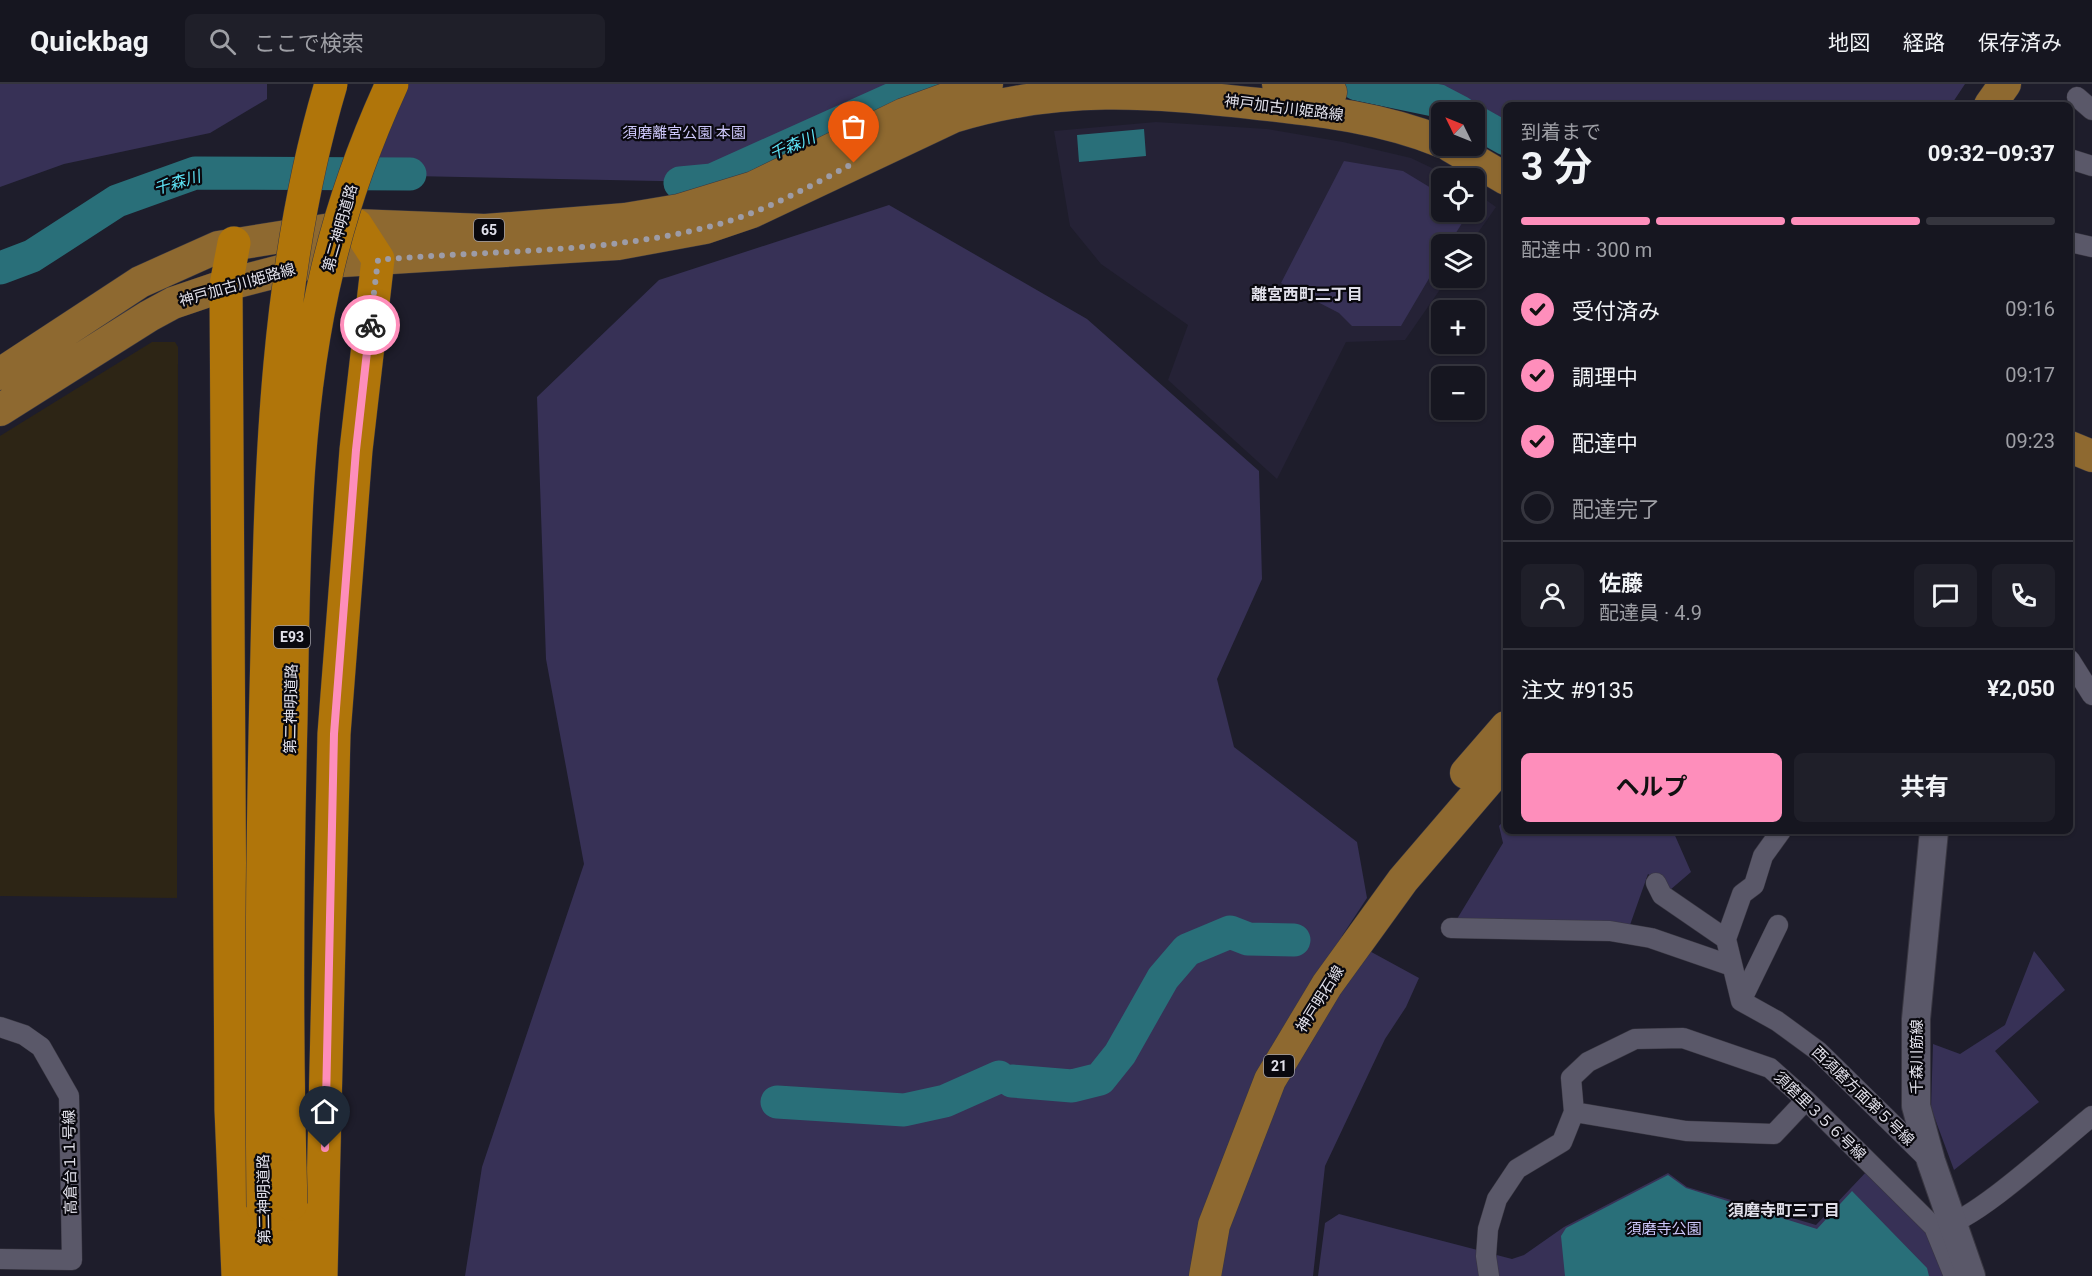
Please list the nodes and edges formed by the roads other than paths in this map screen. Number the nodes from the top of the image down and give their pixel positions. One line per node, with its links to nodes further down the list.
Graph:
1 (331, 84): 47 (highway, 第二神明道路 / E93, bridge)
2 (392, 84): 47 (highway, 第二神明道路 / E93, bridge)
3 (987, 84): 19 (main road, 65)
4 (1278, 84): 11 (main road, 神戸加古川姫路線)
5 (1980, 84): 8 (main road)
6 (2005, 84): 9 (main road)
7 (2025, 84): 10 (main road)
8 (1968, 102)
9 (1992, 102)
10 (2014, 102)
11 (1431, 115)
12 (1431, 138): 23 (main road, 神戸加古川姫路線 / 65)
13 (1485, 141): 14 (main road)
14 (1503, 151)
15 (1467, 156): 18 (main road)
16 (2073, 160): 17 (street)
17 (2092, 166)
18 (1503, 177)
19 (356, 225): 20 (main road, 65); 23 (highway)
20 (234, 243): 24 (highway); 25 (main road, 65)
21 (2073, 243): 22 (street)
22 (2092, 247)
23 (378, 260): 24 (main road, 神戸加古川姫路線 / 65); 53 (highway)
24 (226, 285): 26 (main road, 神戸加古川姫路線 / 65); 50 (highway)
25 (0, 374)
26 (0, 410)
27 (2073, 448): 28 (main road)
28 (2092, 456)
29 (2073, 665): 30 (street)
30 (2092, 695)
31 (1503, 730): 35 (main road)
32 (1503, 763): 35 (main road, 神戸明石線 / 21)
33 (1779, 834): 39 (street)
34 (1934, 834): 46 (street, 千森川筋線)
35 (1403, 880): 54 (main road, 神戸明石線 / 21)
36 (1656, 883): 39 (street)
37 (1778, 925): 41 (street)
38 (1451, 928): 40 (street)
39 (1726, 939): 40 (street)
40 (1732, 966): 41 (street)
41 (1741, 1001): 46 (street, 西須磨方面第５号線)
42 (0, 1027): 49 (street, 高倉台１１号線)
43 (1806, 1100): 44 (street); 44 (street, 須磨里３５６号線); 48 (street, 須磨里３５６号線)
44 (1574, 1112): 55 (street, 須磨里３５６号線)
45 (2092, 1116): 48 (street)
46 (1931, 1161): 48 (street, 千森川筋線)
47 (277, 1206): 51 (highway, 第二神明道路 / E93); 52 (highway, 第二神明道路 / E93)
48 (1944, 1226): 56 (street); 57 (street, 千森川筋線)
49 (0, 1259)
50 (238, 1276)
51 (266, 1276)
52 (292, 1276)
53 (321, 1276)
54 (1205, 1276)
55 (1489, 1276)
56 (1954, 1276)
57 (1971, 1276)

